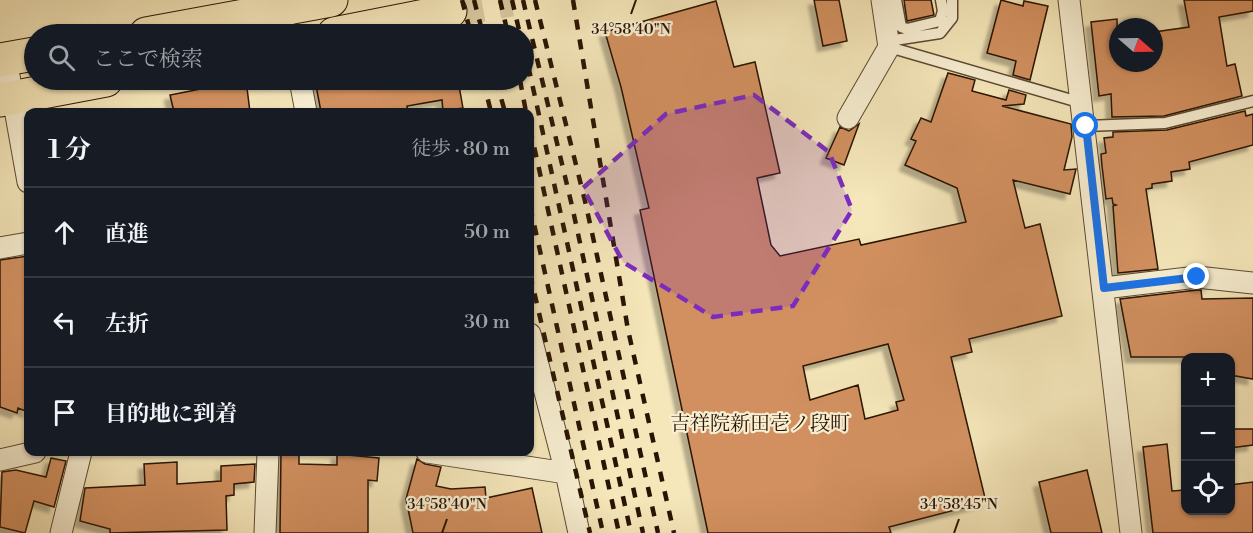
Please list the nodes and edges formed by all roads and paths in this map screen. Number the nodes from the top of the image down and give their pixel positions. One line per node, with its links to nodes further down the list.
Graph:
1 (331, 0): 8 (main road)
2 (882, 0): 11 (street)
3 (896, 0): 4 (lane)
4 (941, 0)
5 (952, 0): 11 (lane)
6 (1069, 0): 17 (street)
7 (450, 11): 10 (main road)
8 (279, 15): 9 (main road)
9 (216, 24)
10 (384, 24)
11 (889, 44): 17 (lane); 19 (street)
12 (14, 58): 15 (street)
13 (54, 90): 15 (main road)
14 (302, 90): 18 (street)
15 (7, 99): 21 (street)
16 (1253, 101): 20 (lane)
17 (1083, 104): 20 (street)
18 (305, 108)
19 (848, 118)
20 (1086, 126): 25 (street)
21 (24, 166)
22 (24, 244): 23 (street)
23 (0, 248)
24 (1253, 283): 25 (street)
25 (1104, 288): 36 (street)
26 (534, 349): 32 (street)
27 (24, 455): 31 (street)
28 (80, 456): 33 (street)
29 (268, 456): 34 (street)
30 (453, 456): 32 (street)
31 (0, 460)
32 (566, 473): 35 (street)
33 (61, 533)
34 (265, 533)
35 (579, 533)
36 (1131, 533)

